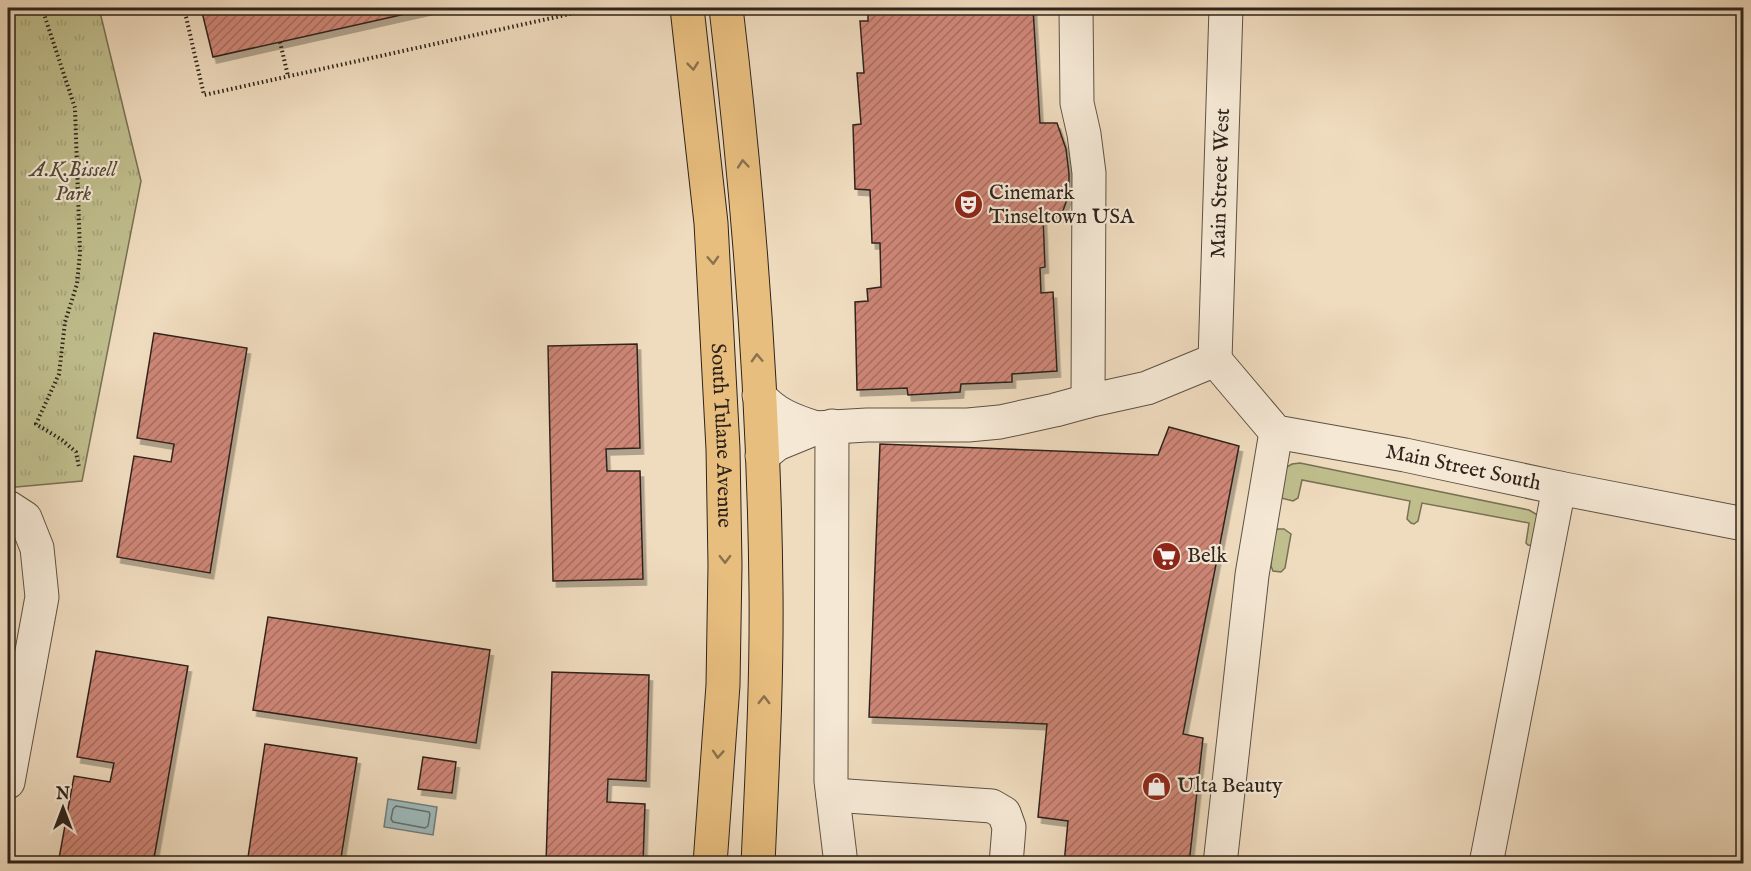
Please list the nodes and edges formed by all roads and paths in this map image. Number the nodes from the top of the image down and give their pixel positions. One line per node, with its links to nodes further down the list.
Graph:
1 (42, 8): 16 (path)
2 (184, 8): 9 (path)
3 (597, 8): 9 (path)
4 (1076, 8): 12 (street)
5 (1226, 8): 10 (street, Main Street West)
6 (727, 14): 7 (street); 11 (main road, South Tulane Avenue, one-way to 6)
7 (688, 16): 22 (main road, South Tulane Avenue, one-way to 22)
8 (280, 42): 9 (path)
9 (288, 76)
10 (1215, 360): 12 (street); 14 (street)
11 (759, 395): 13 (street); 15 (main road, South Tulane Avenue)
12 (1088, 401): 13 (street)
13 (824, 427): 15 (street); 21 (street)
14 (1276, 432): 17 (street, Main Street South); 26 (street)
15 (762, 456): 23 (main road, South Tulane Avenue, one-way to 15)
16 (79, 467)
17 (1559, 488): 19 (street, Main Street South); 27 (street)
18 (8, 507): 20 (street)
19 (1743, 524)
20 (8, 782)
21 (833, 795): 24 (street); 25 (street)
22 (710, 864)
23 (758, 864)
24 (842, 864)
25 (1006, 864)
26 (1220, 864)
27 (1486, 864)

